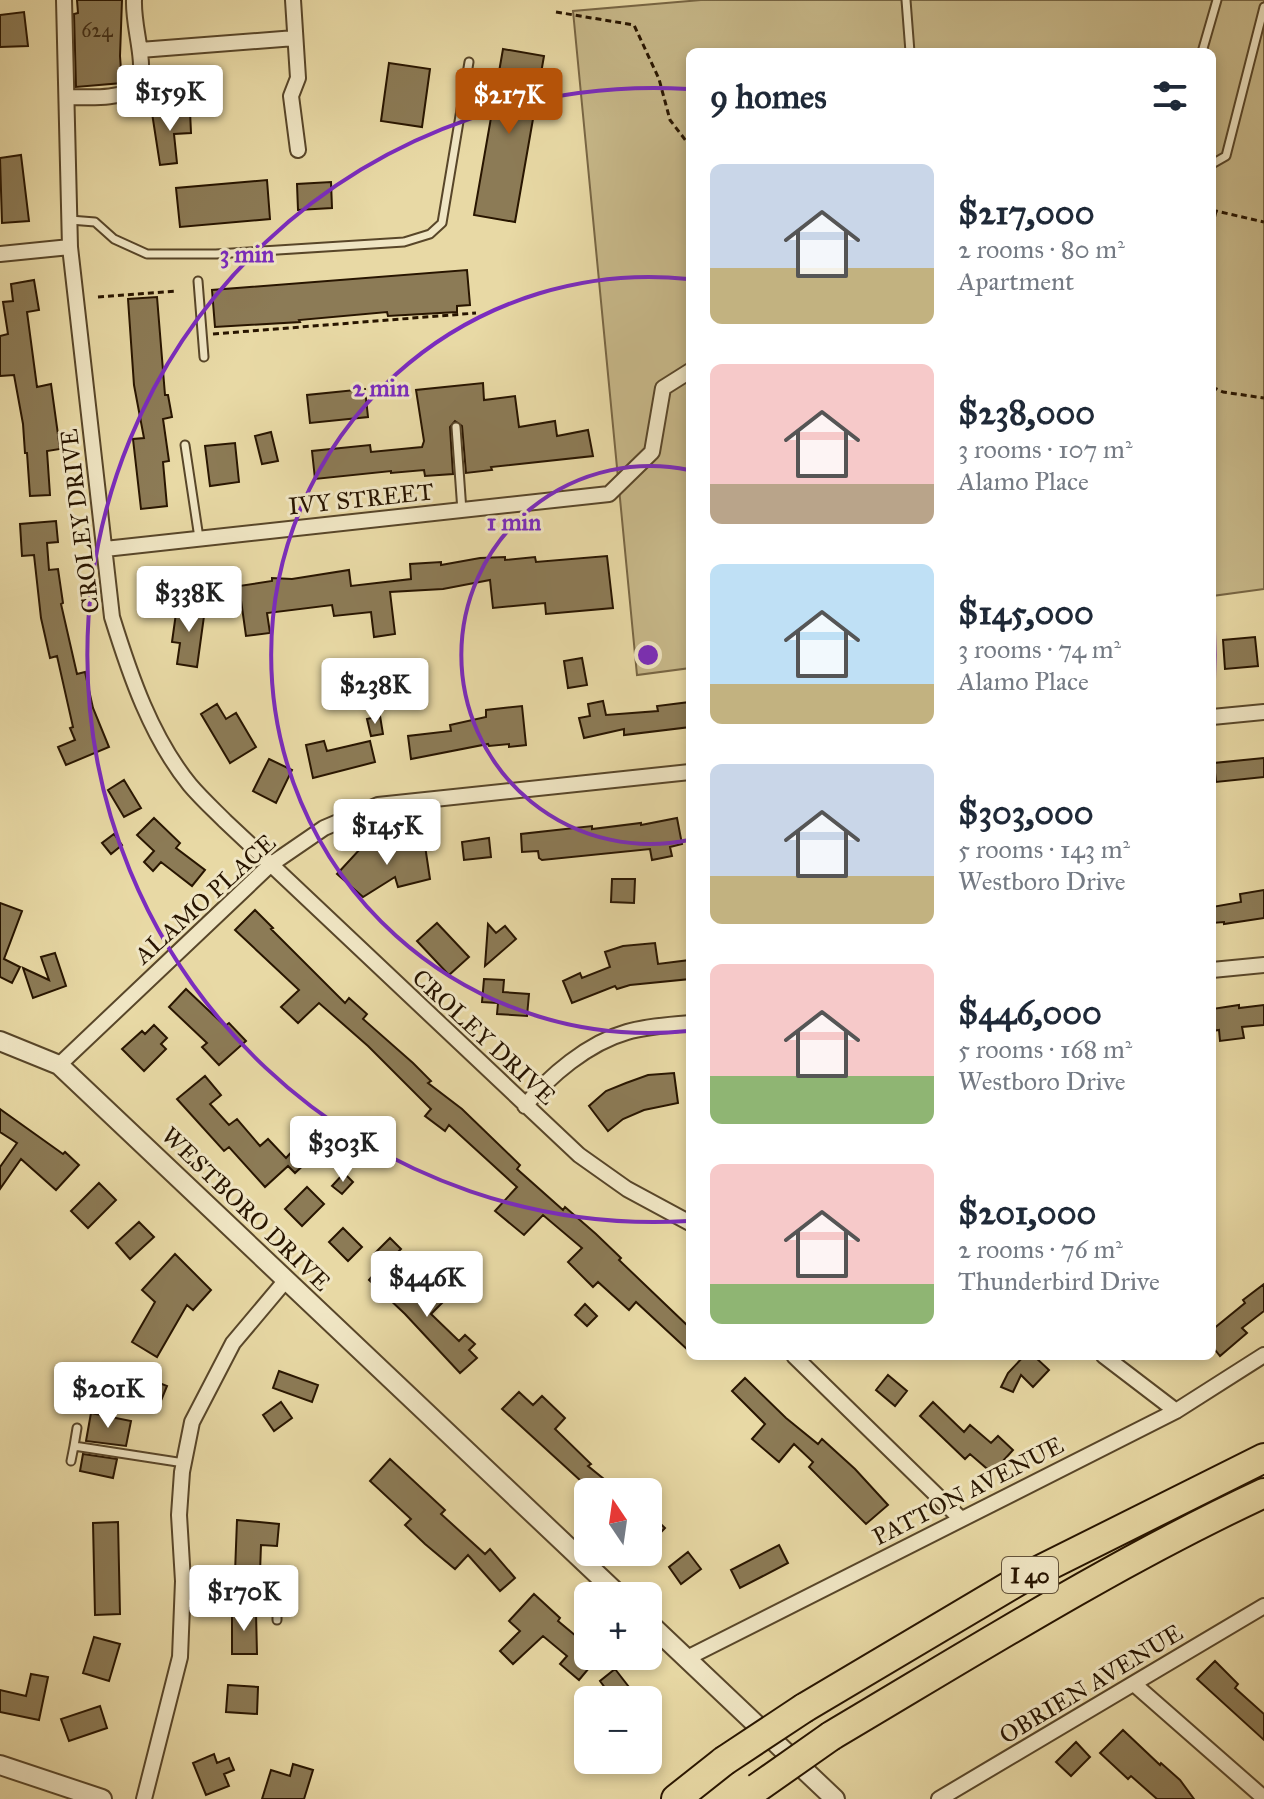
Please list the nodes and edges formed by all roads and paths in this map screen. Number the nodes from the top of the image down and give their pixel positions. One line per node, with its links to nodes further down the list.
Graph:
1 (64, 0): 13 (street, CROLEY DRIVE)
2 (134, 0): 11 (street)
3 (293, 0): 8 (street)
4 (906, 0): 9 (lane)
5 (1217, 0): 10 (lane)
6 (1264, 7): 16 (lane)
7 (556, 12): 14 (path)
8 (295, 38): 11 (street); 15 (street)
9 (910, 48)
10 (1203, 48)
11 (140, 50): 13 (street)
12 (469, 62): 18 (lane)
13 (67, 97): 18 (street, CROLEY DRIVE)
14 (686, 141)
15 (298, 150)
16 (1216, 162)
17 (1216, 210): 19 (path)
18 (70, 220): 20 (street, CROLEY DRIVE)
19 (1264, 222)
20 (70, 247): 21 (street); 35 (street, CROLEY DRIVE)
21 (0, 254)
22 (198, 281): 27 (lane)
23 (176, 291): 24 (path)
24 (98, 297)
25 (476, 313): 26 (path)
26 (213, 334)
27 (204, 357)
28 (686, 374): 33 (street, IVY STREET)
29 (1216, 389): 30 (path)
30 (1264, 398)
31 (456, 427): 33 (lane)
32 (185, 445): 34 (lane)
33 (462, 511): 34 (street, IVY STREET)
34 (199, 538): 35 (street, IVY STREET)
35 (105, 549): 39 (street, CROLEY DRIVE)
36 (1264, 712): 37 (street)
37 (1216, 717)
38 (686, 772): 39 (street, ALAMO PLACE)
39 (270, 865): 44 (street, ALAMO PLACE); 45 (street, CROLEY DRIVE)
40 (1264, 965): 41 (street)
41 (1216, 970)
42 (686, 1024): 45 (street)
43 (0, 1041): 44 (street, WESTBORO DRIVE)
44 (59, 1065): 47 (street, WESTBORO DRIVE)
45 (525, 1106): 46 (street, CROLEY DRIVE)
46 (686, 1221)
47 (286, 1280): 56 (street); 59 (street, WESTBORO DRIVE)
48 (1264, 1355): 51 (street, PATTON AVENUE)
49 (798, 1360): 58 (street)
50 (1109, 1360): 51 (street)
51 (1176, 1411): 58 (street, PATTON AVENUE)
52 (77, 1428): 53 (lane)
53 (74, 1446): 55 (lane); 56 (lane)
54 (1264, 1458): 73 (highway, I 40, bridge)
55 (71, 1461)
56 (184, 1463): 61 (street)
57 (1264, 1493): 69 (highway, I 40, bridge)
58 (961, 1519): 66 (street, PATTON AVENUE)
59 (605, 1582)
60 (278, 1586): 63 (lane)
61 (182, 1603): 63 (lane); 72 (street)
62 (1264, 1606): 67 (street, OBRIEN AVENUE)
63 (277, 1607): 64 (lane)
64 (277, 1620)
65 (662, 1635): 66 (street)
66 (687, 1658): 74 (street)
67 (1134, 1684): 70 (street); 75 (street, OBRIEN AVENUE)
68 (0, 1765): 71 (street)
69 (750, 1794)
70 (1264, 1798)
71 (102, 1799)
72 (144, 1799)
73 (676, 1799)
74 (835, 1799)
75 (939, 1799)

